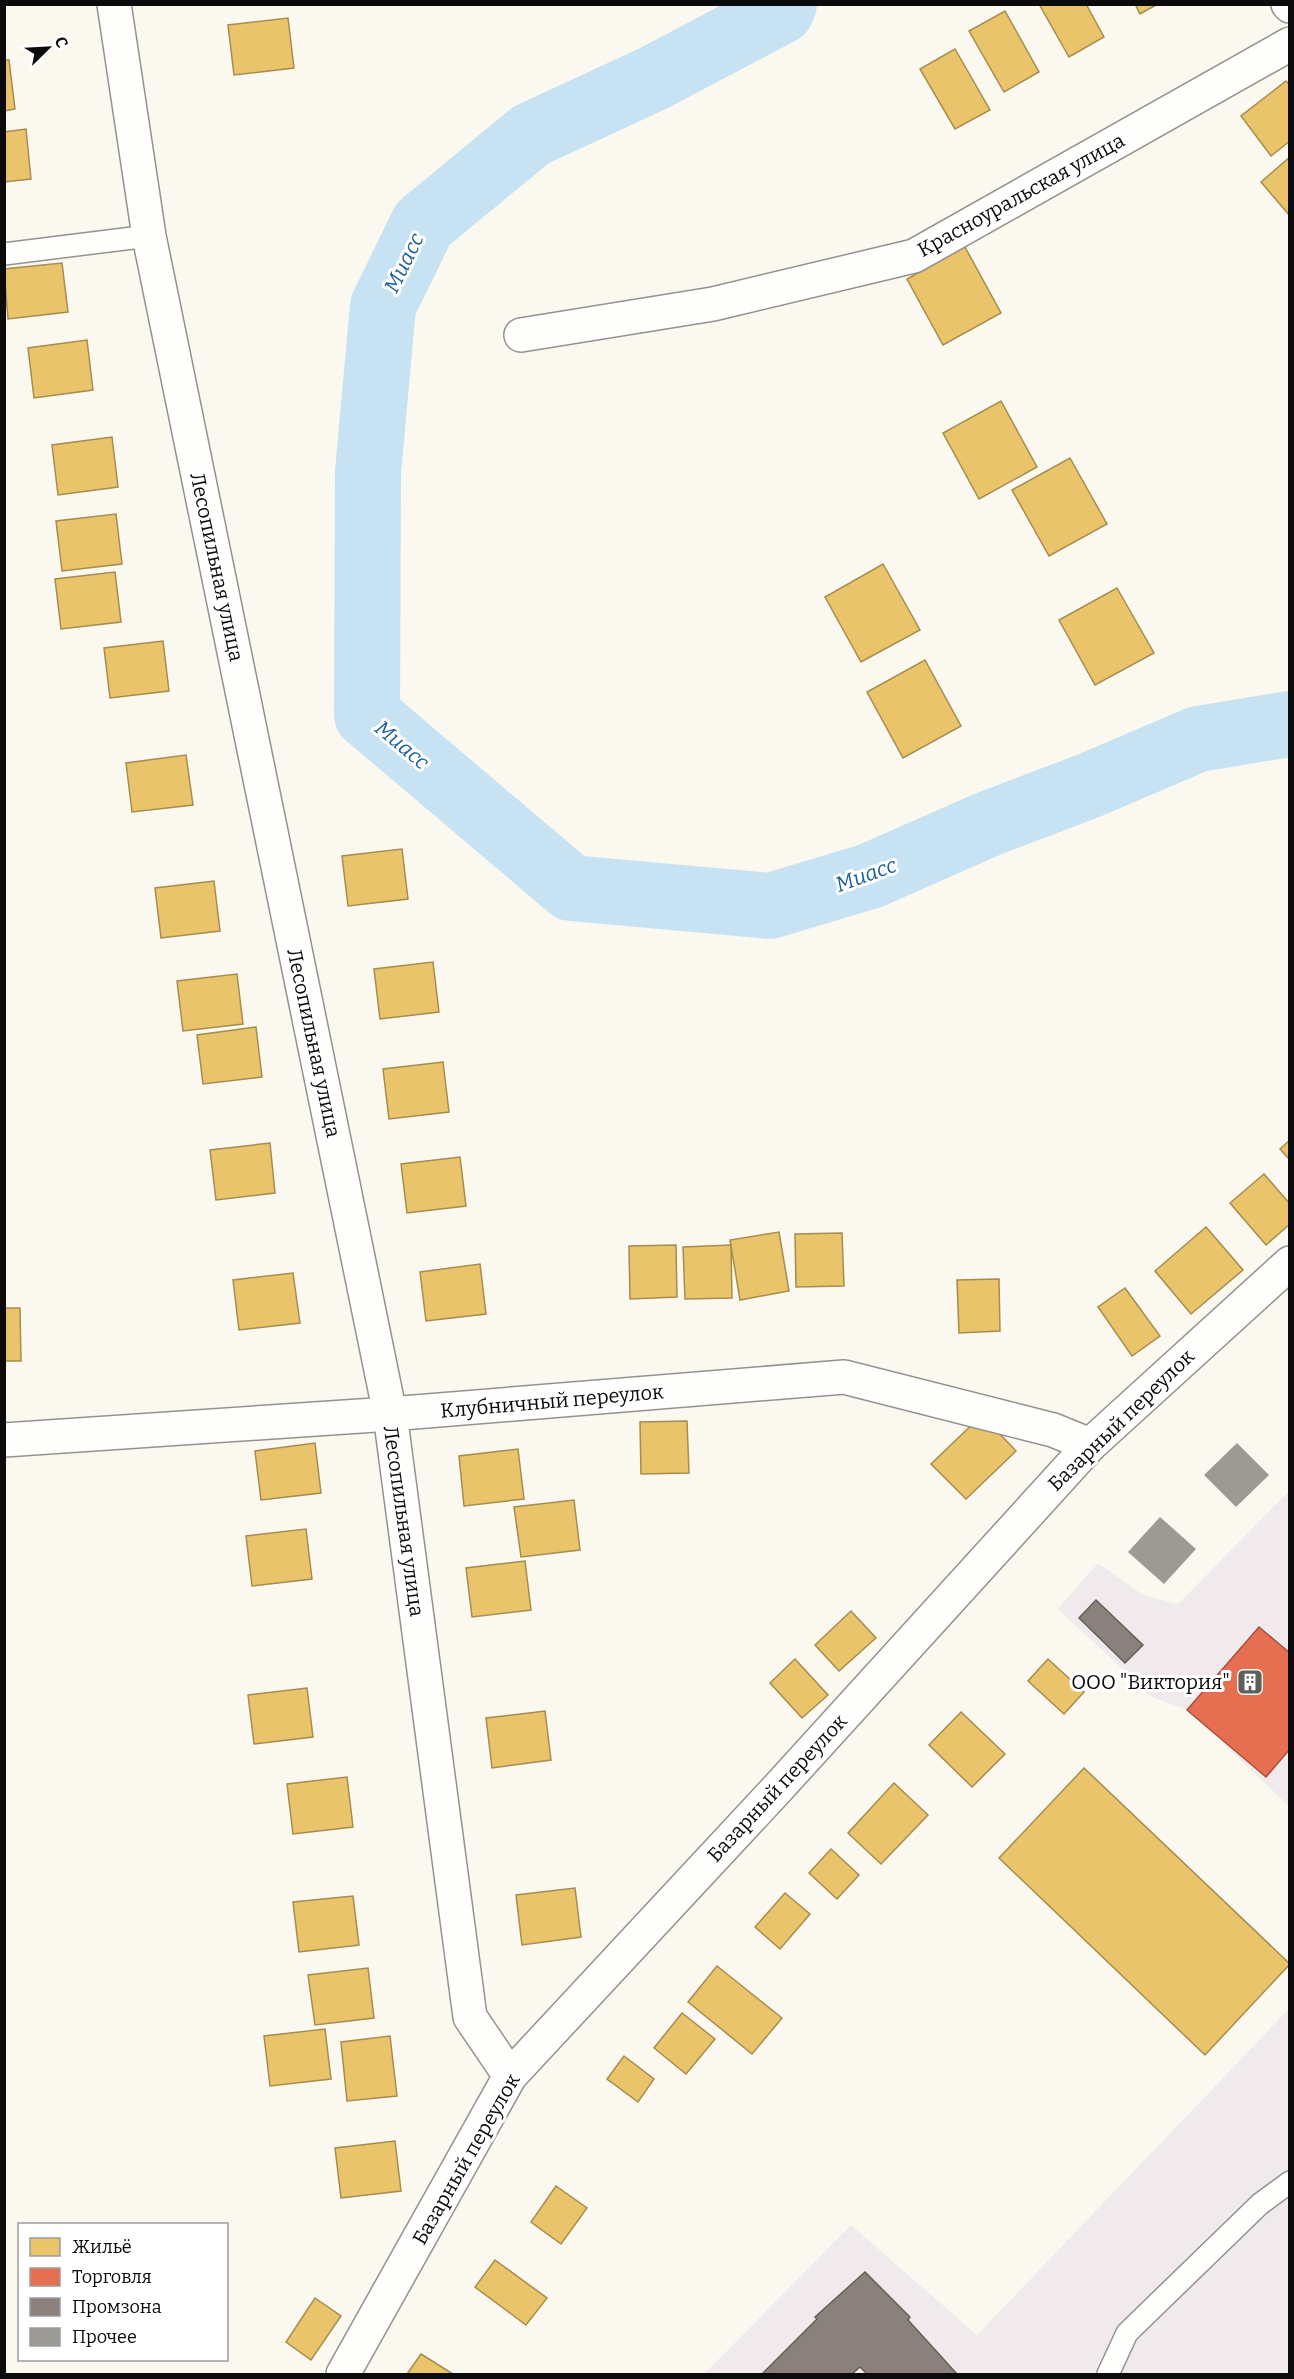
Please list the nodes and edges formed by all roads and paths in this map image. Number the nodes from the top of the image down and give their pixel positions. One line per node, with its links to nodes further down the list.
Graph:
1 (114, 4): 3 (street, Лесопильная улица)
2 (1290, 44): 5 (street, Красноуральская улица)
3 (149, 236): 4 (lane); 7 (street, Лесопильная улица)
4 (4, 254)
5 (521, 335)
6 (1290, 1263): 9 (street, Базарный переулок)
7 (390, 1414): 8 (street, Клубничный переулок); 9 (street, Клубничный переулок); 10 (street, Лесопильная улица)
8 (4, 1440)
9 (1090, 1445): 10 (street, Базарный переулок)
10 (510, 2076): 12 (street, Базарный переулок)
11 (1290, 2182): 13 (lane)
12 (343, 2374)
13 (1108, 2374)

